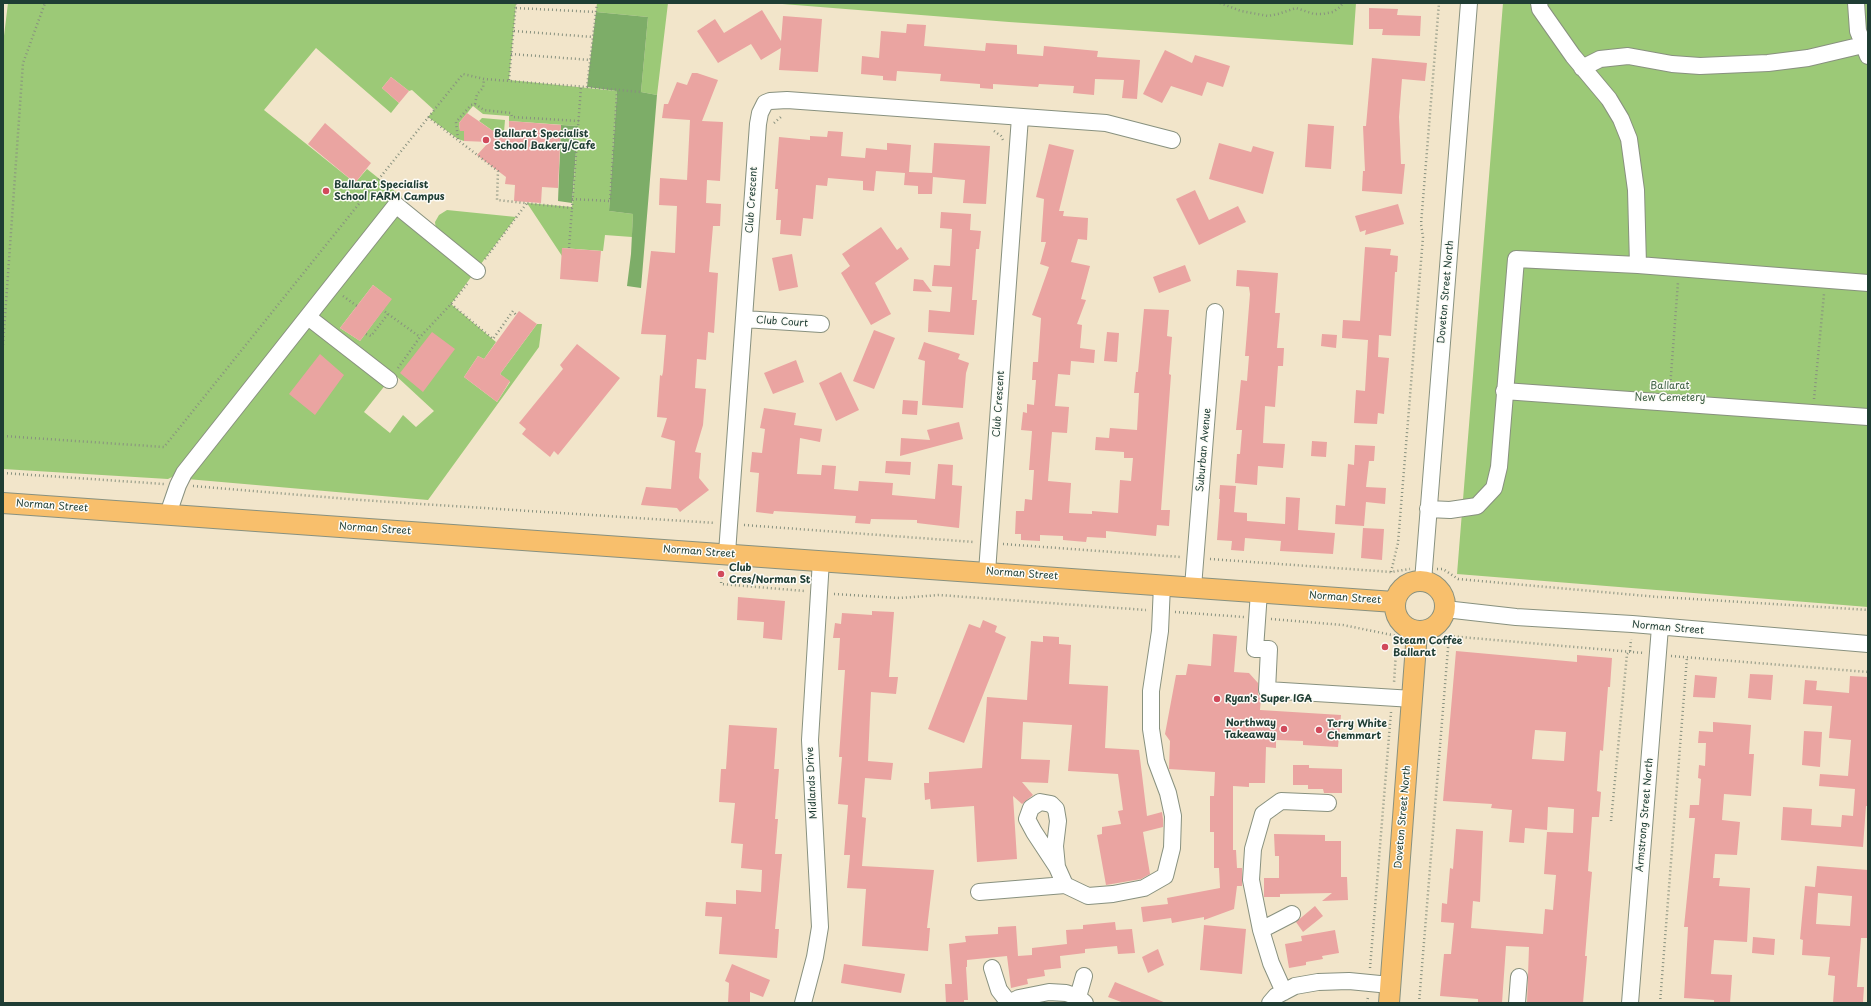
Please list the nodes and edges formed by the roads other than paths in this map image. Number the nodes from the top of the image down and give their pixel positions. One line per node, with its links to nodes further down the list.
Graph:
1 (1469, 3): 19 (street, Doveton Street North)
2 (1539, 3): 5 (street)
3 (1856, 3): 4 (street)
4 (1865, 50): 5 (street)
5 (1582, 68): 8 (street)
6 (1020, 117): 7 (street, Club Crescent); 13 (street, Club Crescent); 23 (street, Club Crescent)
7 (1172, 140)
8 (1638, 265): 10 (street); 16 (street)
9 (477, 271): 12 (street)
10 (1868, 283)
11 (1215, 312): 26 (street, Suburban Avenue)
12 (308, 317): 15 (street); 20 (street)
13 (744, 319): 14 (street, Club Court); 21 (street, Club Crescent)
14 (821, 324)
15 (389, 380)
16 (1504, 391): 17 (street); 19 (street)
17 (1868, 417)
18 (3, 502): 20 (main road, Norman Street)
19 (1428, 509): 24 (street, Doveton Street North)
20 (168, 514): 21 (main road, Norman Street)
21 (727, 553): 22 (main road, Norman Street)
22 (821, 560): 23 (main road, Norman Street); 46 (street, Midlands Drive)
23 (986, 572): 25 (main road, Norman Street)
24 (1423, 575): 28 (main road); 29 (main road)
25 (1162, 585): 26 (main road, Norman Street); 36 (street)
26 (1192, 587): 27 (main road, Norman Street)
27 (1259, 592): 28 (main road, Norman Street); 33 (street)
28 (1394, 602): 31 (main road)
29 (1445, 609): 30 (street, Norman Street); 31 (main road)
30 (1660, 627): 32 (street, Norman Street); 50 (street, Armstrong Street North)
31 (1416, 638): 33 (main road, Doveton Street North)
32 (1868, 644)
33 (1413, 699): 44 (main road, Doveton Street North)
34 (1328, 803): 39 (street)
35 (1057, 867): 36 (street)
36 (1065, 885): 37 (street)
37 (979, 892)
38 (1292, 914): 39 (street)
39 (1261, 930): 43 (street)
40 (992, 968): 47 (street)
41 (1084, 976): 45 (street)
42 (1519, 978): 49 (street)
43 (1284, 992): 44 (street); 48 (street)
44 (1389, 994)
45 (1082, 1000): 47 (street)
46 (803, 1003)
47 (1009, 1003)
48 (1270, 1003)
49 (1517, 1003)
50 (1630, 1003)

